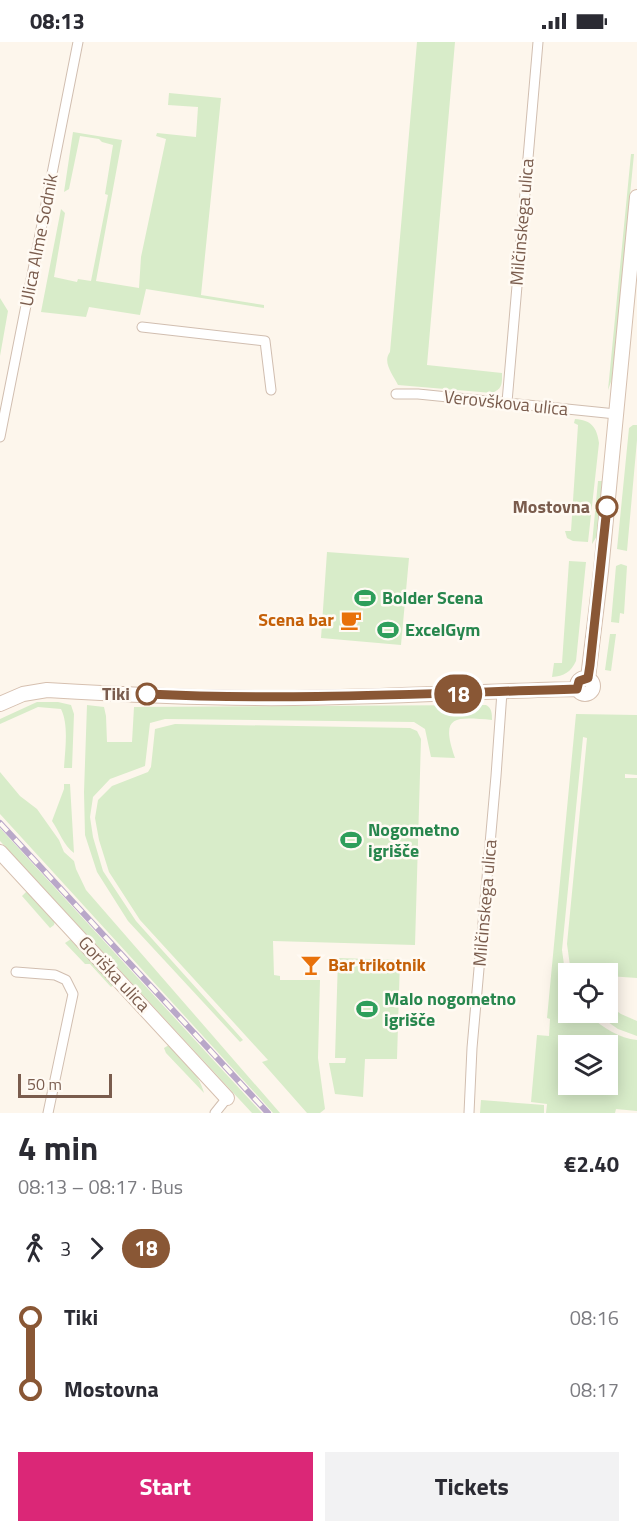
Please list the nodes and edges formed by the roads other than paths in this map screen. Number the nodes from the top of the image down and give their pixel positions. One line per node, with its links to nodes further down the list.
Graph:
1 (78, 42): 9 (street, Ulica Alme Sodnik)
2 (538, 42): 7 (street, Milčinskega ulica)
3 (637, 197): 8 (street)
4 (142, 327): 5 (street)
5 (271, 390)
6 (396, 394): 7 (street, Verovškova ulica)
7 (507, 402): 8 (street, Verovškova ulica)
8 (615, 414): 10 (street)
9 (0, 437)
10 (502, 692): 11 (street); 17 (street, Milčinskega ulica)
11 (0, 704)
12 (0, 852): 14 (street, Goriška ulica)
13 (16, 972): 15 (street)
14 (227, 1098): 16 (street)
15 (48, 1113)
16 (215, 1113)
17 (469, 1113)

